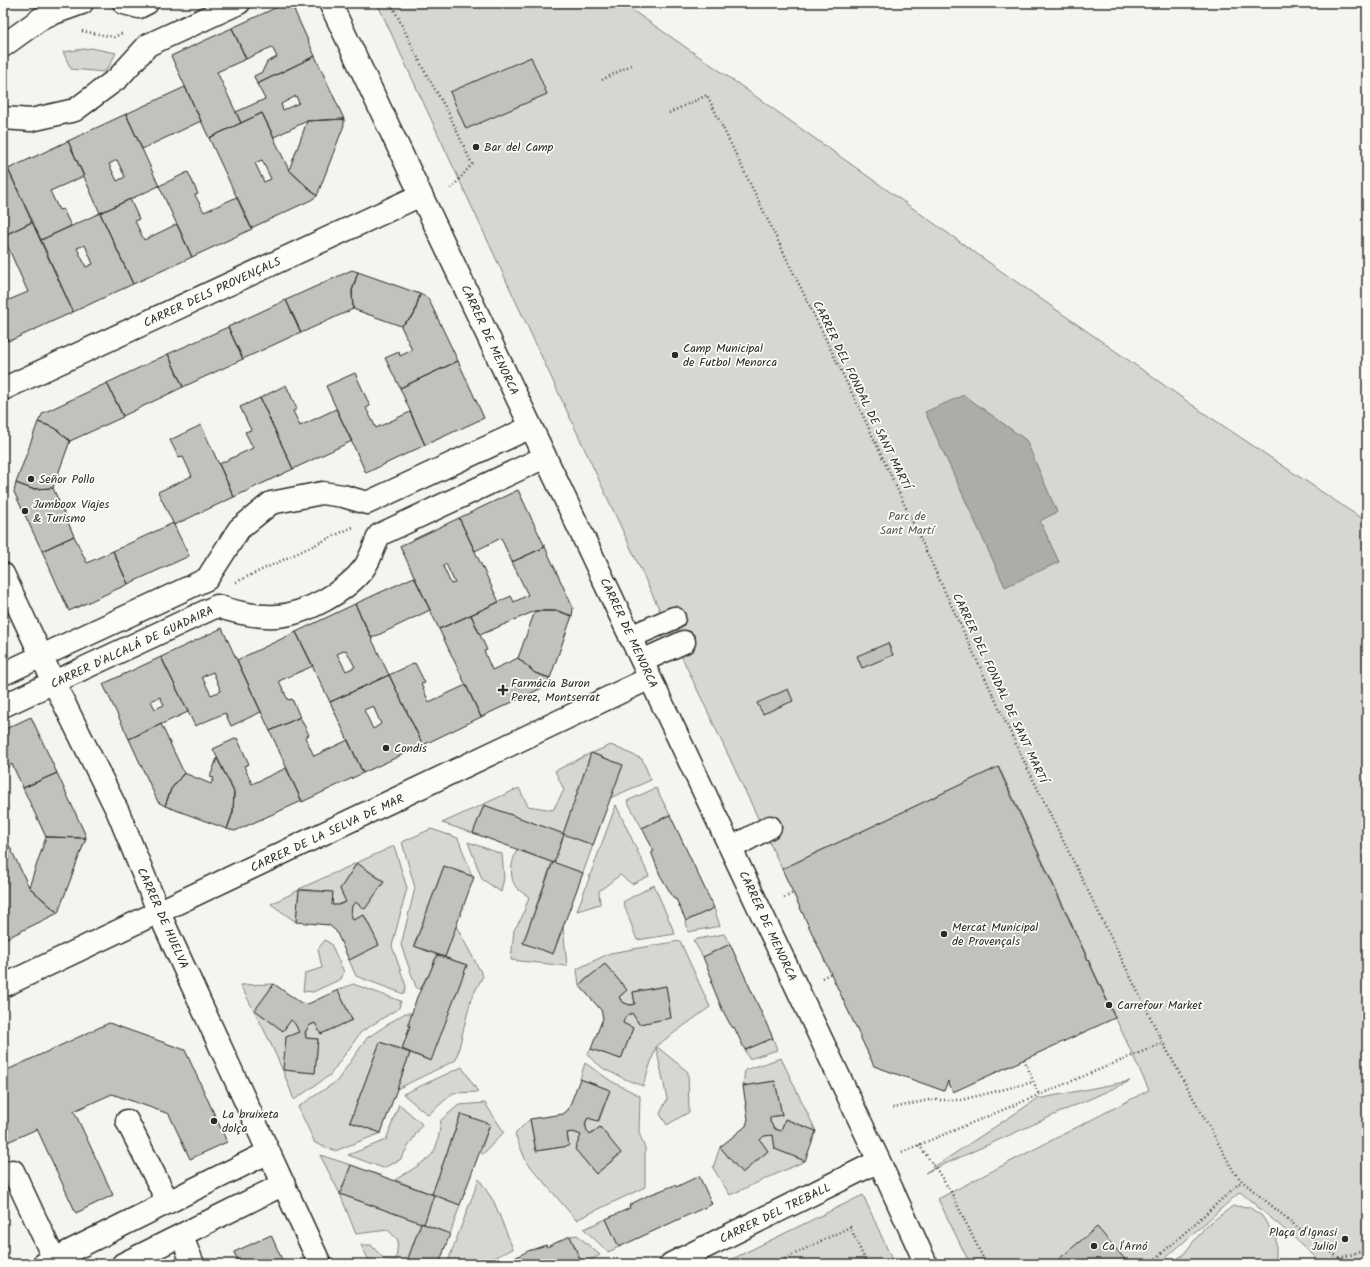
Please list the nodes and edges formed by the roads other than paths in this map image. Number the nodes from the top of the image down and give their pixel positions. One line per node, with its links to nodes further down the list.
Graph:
1 (82, 3): 6 (street)
2 (124, 3): 3 (street)
3 (148, 3)
4 (239, 3): 7 (street)
5 (330, 3): 8 (street, CARRER DE MENORCA)
6 (3, 46)
7 (3, 118)
8 (421, 195): 9 (street, CARRER DELS PROVENÇALS); 10 (street, CARRER DE MENORCA)
9 (3, 389)
10 (531, 427): 11 (street, CARRER DE MENORCA); 16 (street)
11 (545, 457): 14 (street, CARRER DE MENORCA); 19 (street, CARRER D'ALCALÁ DE GUADAIRA)
12 (3, 574): 16 (street, CARRER DE HUELVA)
13 (674, 618): 14 (street)
14 (630, 637): 17 (street, CARRER DE MENORCA)
15 (684, 642): 17 (street, CARRER DE LA SELVA DE MAR)
16 (41, 657): 18 (street); 19 (street, CARRER DE HUELVA)
17 (646, 670): 22 (street, CARRER DE MENORCA); 23 (street, CARRER DE LA SELVA DE MAR)
18 (3, 674)
19 (54, 683): 20 (street, CARRER D'ALCALÁ DE GUADAIRA); 23 (street, CARRER DE HUELVA)
20 (3, 706)
21 (770, 827): 22 (street)
22 (731, 848): 27 (street, CARRER DE MENORCA)
23 (159, 913): 24 (street, CARRER DE LA SELVA DE MAR); 26 (street, CARRER DE HUELVA)
24 (3, 986)
25 (127, 1121): 30 (street)
26 (269, 1152): 29 (street, CARRER DE HUELVA); 30 (street)
27 (879, 1161): 36 (street, CARRER DEL TREBALL); 37 (street, CARRER DE MENORCA)
28 (13, 1171): 32 (street)
29 (284, 1184): 31 (street); 35 (street, CARRER DE HUELVA)
30 (168, 1202): 32 (street)
31 (181, 1235): 33 (street); 34 (street)
32 (49, 1262)
33 (123, 1264)
34 (193, 1264)
35 (320, 1264)
36 (671, 1264)
37 (926, 1264)

